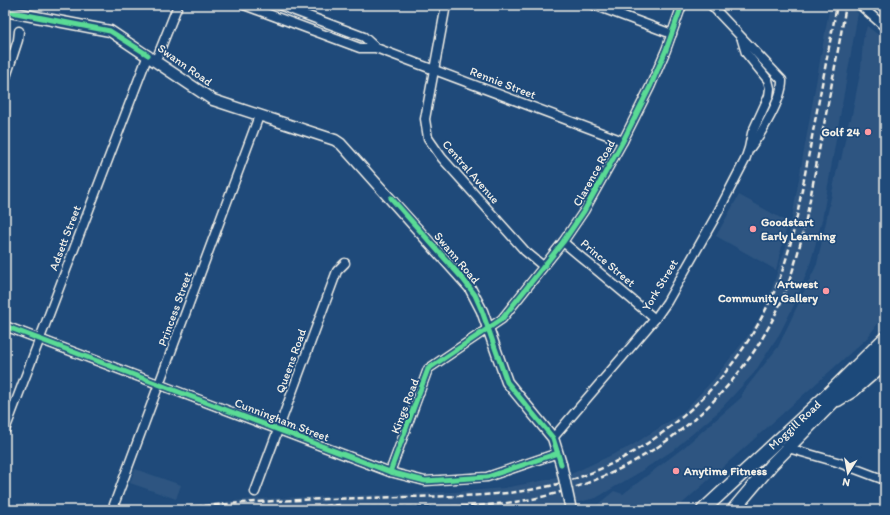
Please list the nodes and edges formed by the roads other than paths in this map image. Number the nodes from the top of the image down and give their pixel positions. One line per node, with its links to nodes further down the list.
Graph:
1 (178, 5): 15 (street, Adsett Street)
2 (244, 5): 14 (street, Rennie Street)
3 (279, 5): 14 (street, Rennie Street)
4 (446, 5): 16 (street, Central Avenue)
5 (594, 5): 12 (street)
6 (682, 5): 12 (street, Clarence Road)
7 (711, 5): 13 (street, York Street)
8 (860, 5): 10 (street)
9 (5, 11): 15 (main road, Swann Road)
10 (885, 27)
11 (19, 31): 17 (street)
12 (672, 34): 19 (street, Clarence Road)
13 (742, 40): 20 (street, York Street); 20 (street, York Street)
14 (376, 48): 16 (street, Rennie Street)
15 (152, 58): 18 (main road, Swann Road); 28 (street, Adsett Street)
16 (433, 70): 19 (street, Rennie Street); 23 (street, Central Avenue)
17 (5, 80)
18 (259, 116): 26 (main road, Swann Road); 31 (street, Princess Street)
19 (623, 141): 21 (street, Clarence Road)
20 (750, 148): 24 (street, York Street)
21 (563, 242): 23 (street, Clarence Road); 24 (street, Prince Street)
22 (345, 263): 34 (street, Queens Road)
23 (543, 266): 26 (street, Clarence Road)
24 (655, 318): 35 (street, York Street)
25 (5, 326): 28 (street, Cunningham Street)
26 (488, 329): 35 (main road, Swann Road); 38 (street, Kings Road)
27 (885, 338): 43 (highway, Moggill Road)
28 (39, 340): 31 (street, Cunningham Street); 33 (street, Adsett Street)
29 (885, 349): 32 (highway, Moggill Road)
30 (885, 364): 32 (main road, Moggill Road)
31 (160, 385): 34 (street, Cunningham Street); 41 (street, Princess Street)
32 (827, 409): 36 (highway, Moggill Road)
33 (5, 430)
34 (278, 430): 38 (street, Cunningham Street); 40 (street, Queens Road)
35 (553, 438): 37 (main road, Swann Road)
36 (788, 448): 39 (street); 44 (highway, Moggill Road)
37 (558, 453): 38 (street, Cunningham Street); 42 (main road, Swann Road, bridge)
38 (390, 472)
39 (885, 480)
40 (255, 492)
41 (112, 510)
42 (571, 510)
43 (703, 510)
44 (733, 510)

